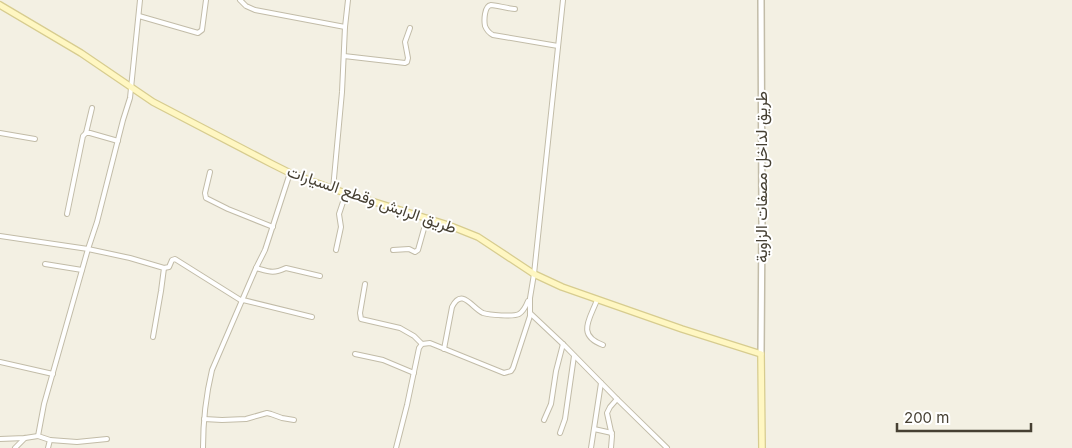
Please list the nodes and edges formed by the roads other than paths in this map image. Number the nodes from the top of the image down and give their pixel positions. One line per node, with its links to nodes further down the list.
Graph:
1 (140, 0): 9 (street)
2 (206, 0): 9 (street)
3 (240, 0): 10 (street)
4 (348, 0): 10 (street)
5 (563, 0): 12 (street)
6 (761, 0): 49 (street, طريق لداخل مصفات الزاوية)
7 (0, 5): 14 (main road, طريق الرابش وقطع السيارات)
8 (515, 9): 12 (street)
9 (138, 16): 14 (street)
10 (345, 27): 13 (street)
11 (410, 28): 13 (street)
12 (558, 46): 35 (street)
13 (344, 56): 22 (street)
14 (132, 88): 19 (street); 21 (main road, طريق الرابش وقطع السيارات)
15 (92, 108): 17 (street)
16 (0, 133): 18 (street)
17 (86, 133): 19 (street); 24 (street)
18 (35, 139)
19 (118, 141): 28 (street)
20 (210, 172): 26 (street)
21 (290, 173): 22 (main road, طريق الرابش وقطع السيارات); 26 (street)
22 (332, 189): 23 (main road, طريق الرابش وقطع السيارات)
23 (346, 193): 25 (main road, طريق الرابش وقطع السيارات); 29 (street)
24 (67, 214)
25 (427, 218): 30 (street); 35 (main road, طريق الرابش وقطع السيارات)
26 (273, 227): 33 (street)
27 (0, 236): 28 (street)
28 (88, 249): 32 (street); 34 (street)
29 (336, 250)
30 (393, 250)
31 (45, 264): 34 (street)
32 (164, 268): 40 (street); 43 (street)
33 (256, 268): 36 (street); 40 (street)
34 (82, 270): 53 (street)
35 (534, 274): 38 (street); 39 (main road, طريق الرابش وقطع السيارات)
36 (320, 276)
37 (365, 284): 44 (street)
38 (530, 298): 41 (street); 47 (street)
39 (597, 300): 46 (street); 49 (main road, طريق الرابش وقطع السيارات)
40 (242, 301): 42 (street); 56 (street)
41 (530, 314): 45 (street); 47 (street)
42 (312, 317)
43 (153, 337)
44 (422, 344): 47 (street); 52 (street)
45 (563, 344): 50 (street); 58 (street)
46 (602, 345)
47 (444, 349)
48 (355, 354): 52 (street)
49 (761, 354): 74 (main road)
50 (574, 356): 54 (street); 60 (street)
51 (0, 363): 53 (street)
52 (414, 373): 70 (street)
53 (52, 374): 62 (street)
54 (601, 383): 55 (street); 59 (street)
55 (616, 399): 61 (street); 73 (street)
56 (204, 419): 57 (street); 69 (street)
57 (294, 420)
58 (544, 420)
59 (594, 429): 61 (street); 71 (street)
60 (560, 433)
61 (612, 433): 72 (street)
62 (38, 436): 63 (street); 66 (street)
63 (25, 438): 64 (street); 67 (street)
64 (0, 439)
65 (107, 439): 66 (street)
66 (50, 440): 68 (street)
67 (15, 448)
68 (48, 448)
69 (203, 448)
70 (396, 448)
71 (591, 448)
72 (611, 448)
73 (667, 448)
74 (762, 448)

